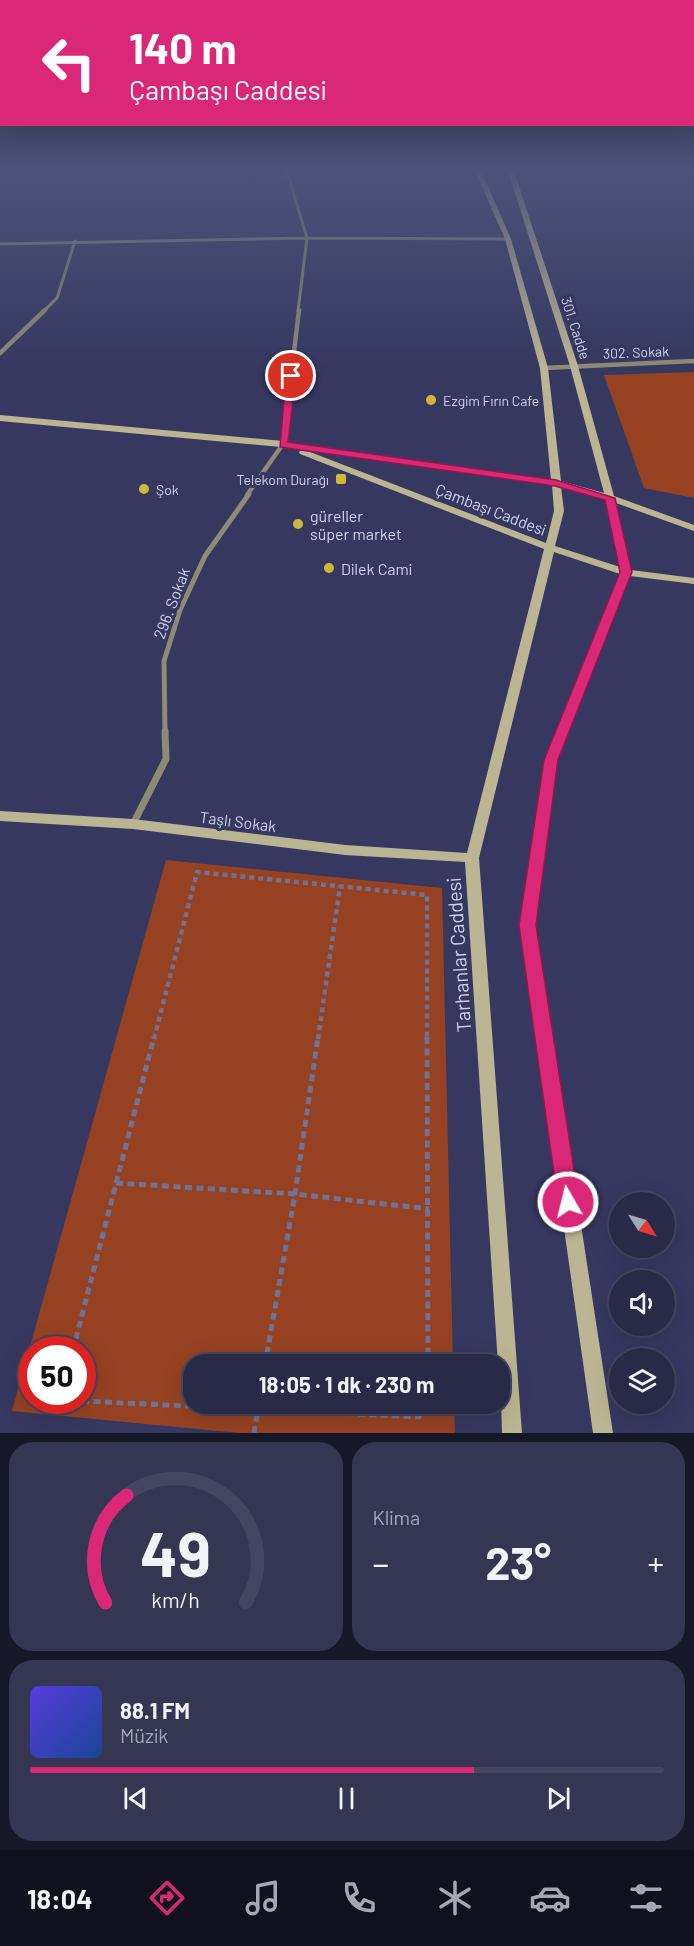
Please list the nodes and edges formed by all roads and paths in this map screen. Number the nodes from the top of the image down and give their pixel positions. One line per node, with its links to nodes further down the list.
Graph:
1 (306, 235): 4 (street)
2 (506, 235): 5 (main road)
3 (532, 235): 10 (main road, 301. Cadde)
4 (307, 238): 5 (street); 6 (street); 13 (street)
5 (508, 239): 11 (main road)
6 (75, 241): 7 (street); 8 (street)
7 (0, 244)
8 (0, 353)
9 (694, 361): 10 (street, 302. Sokak)
10 (574, 366): 11 (street, 302. Sokak); 15 (main road, 301. Cadde)
11 (544, 368): 14 (main road)
12 (1, 419): 13 (main road, Çambaşı Caddesi)
13 (283, 444): 14 (main road, Çambaşı Caddesi); 17 (main road, Çambaşı Caddesi); 21 (street, 296. Sokak)
14 (556, 483): 15 (main road, Çambaşı Caddesi); 17 (main road, Tarhanlar Caddesi)
15 (610, 498): 16 (main road, Çambaşı Caddesi); 18 (main road)
16 (694, 528)
17 (550, 548): 18 (main road, Çambaşı Caddesi); 23 (main road, Tarhanlar Caddesi)
18 (626, 572): 19 (main road, Çambaşı Caddesi); 38 (main road)
19 (694, 581)
20 (0, 816): 21 (main road, Taşlı Sokak)
21 (133, 824): 22 (main road, Taşlı Sokak)
22 (345, 850): 23 (main road, Taşlı Sokak); 24 (path)
23 (472, 858): 37 (main road, Tarhanlar Caddesi)
24 (340, 887): 25 (path); 26 (path); 27 (path)
25 (116, 1183): 26 (path); 28 (path)
26 (295, 1194): 27 (path); 29 (path)
27 (429, 1209): 30 (path)
28 (77, 1336)
29 (268, 1354)
30 (428, 1354)
31 (96, 1401): 32 (path)
32 (183, 1404)
33 (257, 1414): 36 (path)
34 (371, 1414): 35 (path)
35 (420, 1414)
36 (254, 1433)
37 (512, 1433)
38 (603, 1433)

